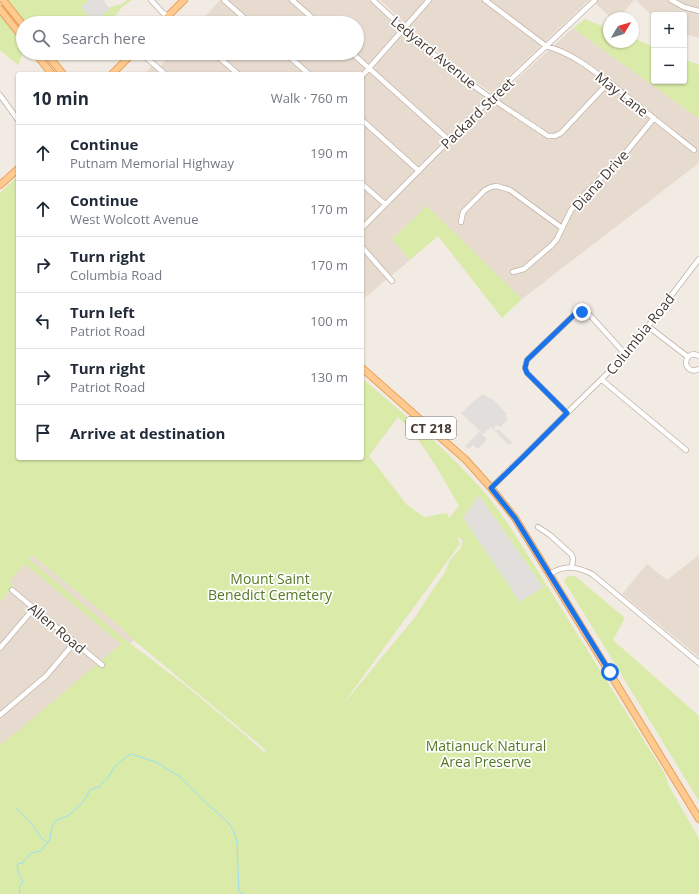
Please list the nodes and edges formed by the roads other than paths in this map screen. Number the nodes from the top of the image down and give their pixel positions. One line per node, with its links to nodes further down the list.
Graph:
1 (3, 0): 13 (main road)
2 (151, 0): 14 (street)
3 (184, 0): 14 (main road)
4 (224, 0): 15 (street)
5 (292, 0): 16 (street)
6 (373, 0): 18 (street, Ledyard Avenue)
7 (429, 0): 18 (street)
8 (485, 0): 19 (street, May Lane)
9 (595, 0): 19 (street, Packard Street)
10 (671, 0): 12 (street)
11 (0, 9): 17 (main road)
12 (699, 11)
13 (16, 16)
14 (168, 16)
15 (242, 16)
16 (310, 16)
17 (16, 29)
18 (403, 29): 27 (street); 37 (street, Ledyard Avenue)
19 (546, 46): 35 (street, May Lane); 37 (street, Packard Street)
20 (41, 60): 28 (main road)
21 (52, 60): 29 (main road)
22 (127, 60): 30 (main road)
23 (149, 60): 31 (street)
24 (222, 60): 32 (street)
25 (293, 60): 33 (street)
26 (360, 60): 27 (street)
27 (369, 68): 34 (street); 41 (street)
28 (50, 72)
29 (61, 72)
30 (114, 72)
31 (163, 72)
32 (236, 72)
33 (307, 72)
34 (364, 74)
35 (609, 82): 37 (street, Ledyard Avenue); 39 (street, May Lane)
36 (0, 95): 38 (street)
37 (491, 98): 41 (street, Packard Street)
38 (16, 117)
39 (654, 118): 42 (street, May Lane); 50 (street, Diana Drive)
40 (364, 122): 44 (street)
41 (449, 140): 44 (street, Packard Street)
42 (694, 150)
43 (16, 171): 45 (main road)
44 (419, 171): 47 (street, Packard Street)
45 (0, 185)
46 (364, 186): 47 (street)
47 (385, 204): 49 (street, Packard Street)
48 (461, 222): 50 (street)
49 (364, 226)
50 (562, 228): 53 (street, Diana Drive)
51 (364, 249): 54 (street)
52 (699, 259): 55 (street, Columbia Road)
53 (513, 272)
54 (392, 281)
55 (649, 327): 56 (street, Columbia Road); 58 (street)
56 (626, 355): 61 (street, Columbia Road); 62 (street)
57 (699, 356): 58 (street)
58 (688, 357): 59 (street)
59 (699, 369)
60 (364, 370): 64 (main road, CT 218)
61 (602, 380): 62 (street, Columbia Road); 63 (street)
62 (567, 413): 64 (street, Columbia Road)
63 (686, 450)
64 (491, 488): 67 (main road, CT 218)
65 (538, 527): 66 (street)
66 (572, 568): 67 (street); 72 (street)
67 (550, 574): 75 (main road, CT 218)
68 (12, 590): 69 (street, Allen Road)
69 (34, 608): 70 (street, Allen Road); 71 (street)
70 (75, 642): 73 (street, Allen Road); 74 (street)
71 (0, 648)
72 (699, 663)
73 (102, 665)
74 (0, 715)
75 (699, 819)

